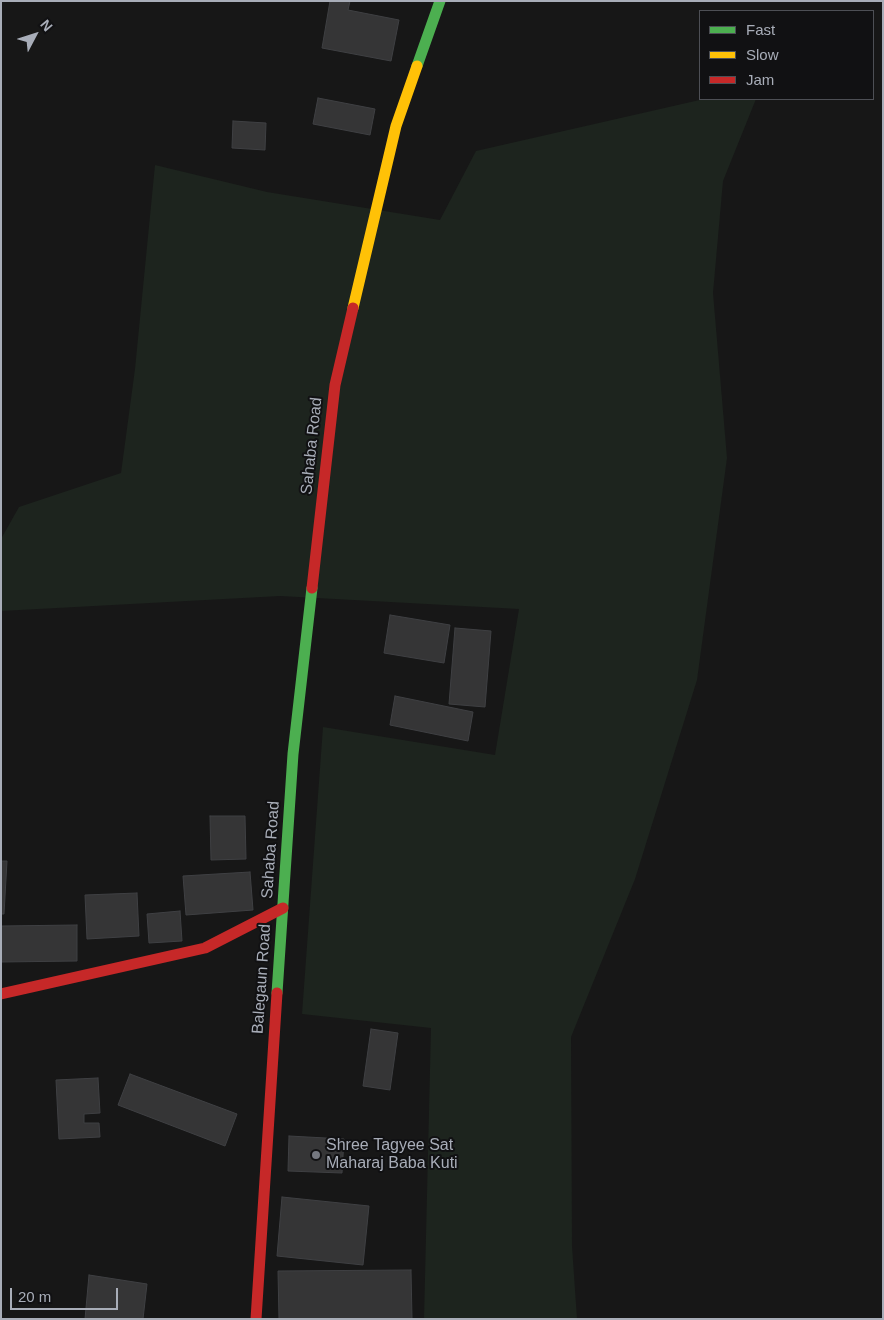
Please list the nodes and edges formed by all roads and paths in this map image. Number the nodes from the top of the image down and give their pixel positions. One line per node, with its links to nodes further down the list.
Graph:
1 (440, 1): 2 (street, Sahaba Road)
2 (283, 908): 3 (street, Balegaun Road); 4 (street, Balegaun Road)
3 (1, 994)
4 (256, 1319)

